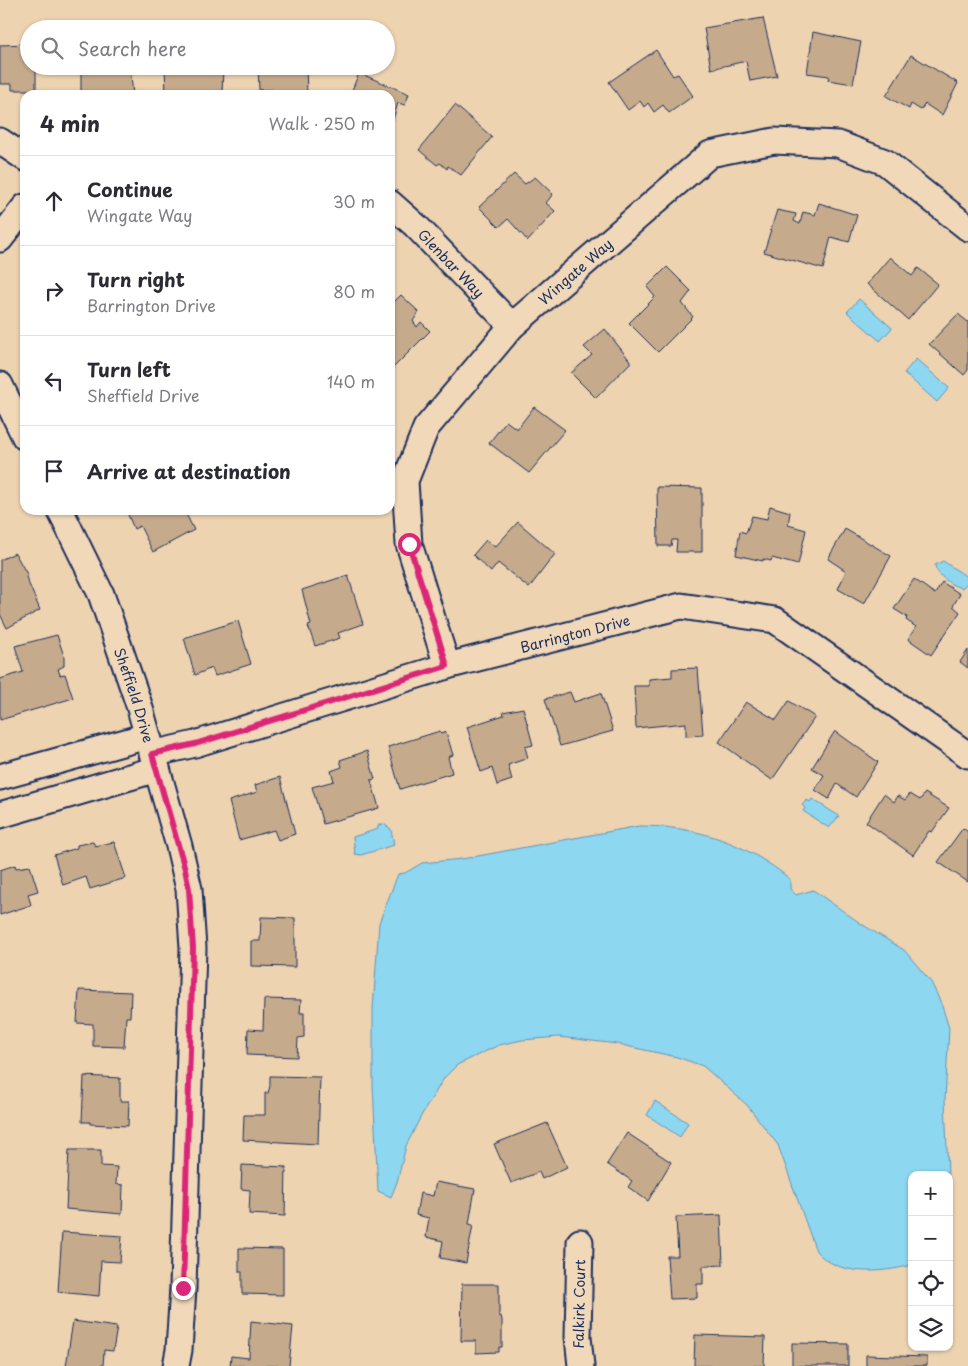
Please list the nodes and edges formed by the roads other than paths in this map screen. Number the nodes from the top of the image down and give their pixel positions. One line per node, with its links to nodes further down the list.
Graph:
1 (0, 141): 2 (street)
2 (20, 155)
3 (395, 207): 7 (street, Glenbar Way)
4 (20, 213): 6 (street)
5 (968, 228): 7 (street, Wingate Way)
6 (0, 239)
7 (512, 326): 11 (street, Wingate Way)
8 (0, 385): 9 (street)
9 (20, 427)
10 (62, 515): 12 (street, Sheffield Drive)
11 (447, 666): 12 (street, Barrington Drive); 13 (street, Barrington Drive)
12 (152, 753): 14 (street); 15 (street); 17 (street, Sheffield Drive)
13 (968, 755)
14 (0, 777)
15 (0, 815)
16 (580, 1242): 18 (street, Falkirk Court)
17 (176, 1366)
18 (581, 1366)

